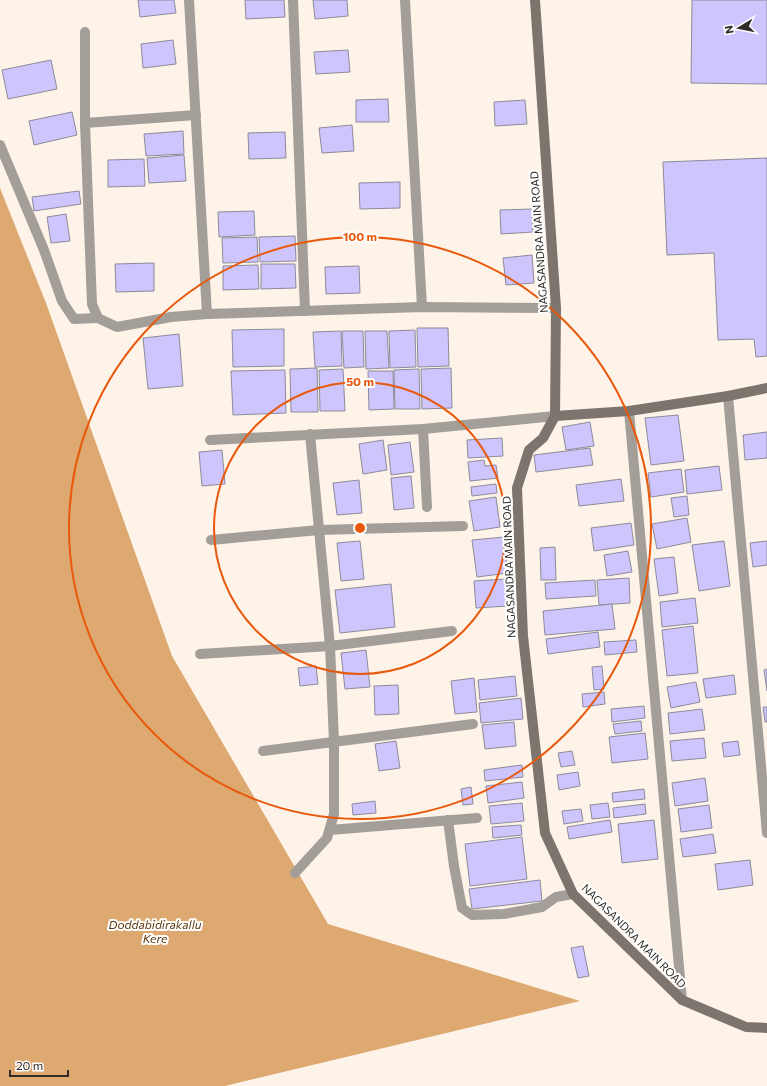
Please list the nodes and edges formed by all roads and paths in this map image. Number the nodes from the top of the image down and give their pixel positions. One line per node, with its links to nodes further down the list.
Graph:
1 (189, 0): 6 (street)
2 (293, 0): 11 (street)
3 (405, 0): 9 (street)
4 (535, 0): 10 (street, NAGASANDRA MAIN ROAD)
5 (85, 32): 7 (street)
6 (196, 115): 7 (street); 12 (street)
7 (85, 123): 13 (street)
8 (0, 145): 13 (street)
9 (422, 308): 10 (street); 11 (street)
10 (556, 308): 17 (street, NAGASANDRA MAIN ROAD)
11 (305, 311): 12 (street)
12 (207, 314): 13 (street)
13 (98, 318)
14 (767, 388): 15 (street)
15 (728, 396): 16 (street); 34 (street)
16 (629, 411): 17 (street); 37 (street)
17 (554, 416): 18 (street); 36 (street, NAGASANDRA MAIN ROAD)
18 (423, 429): 19 (street); 21 (street)
19 (310, 434): 20 (street); 23 (street)
20 (210, 440)
21 (427, 507)
22 (463, 526): 23 (street)
23 (319, 530): 24 (street); 26 (street)
24 (212, 540)
25 (452, 631): 26 (street)
26 (330, 646): 27 (street); 29 (street)
27 (200, 654)
28 (473, 724): 29 (street)
29 (334, 742): 30 (street); 33 (street)
30 (263, 751)
31 (477, 818): 32 (street)
32 (448, 820): 33 (street); 36 (street)
33 (330, 830): 35 (street)
34 (767, 833)
35 (295, 872)
36 (573, 894): 37 (street, NAGASANDRA MAIN ROAD)
37 (682, 1000): 38 (street, NAGASANDRA MAIN ROAD)
38 (767, 1028)

